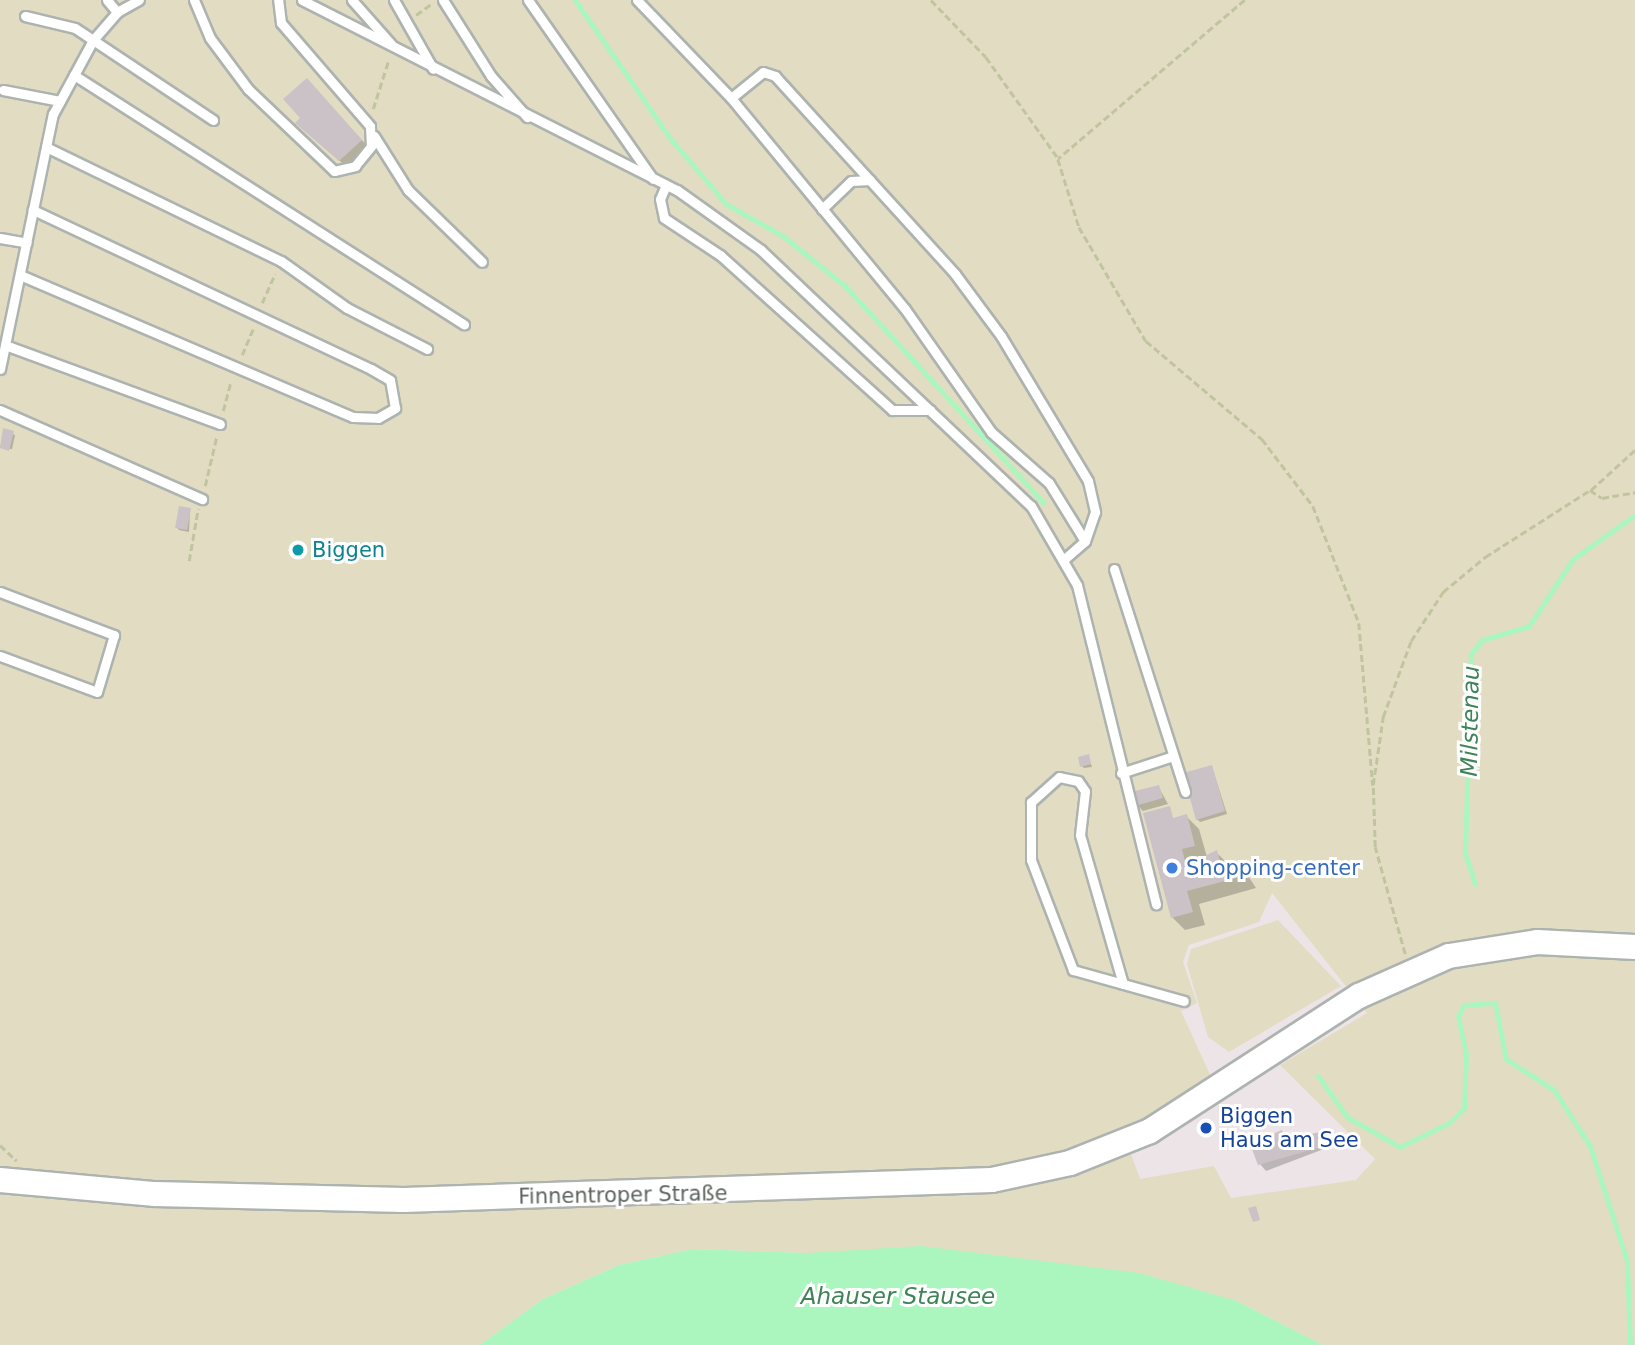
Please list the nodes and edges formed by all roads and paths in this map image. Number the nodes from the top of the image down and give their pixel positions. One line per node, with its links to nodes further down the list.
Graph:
1 (107, 0): 13 (lane)
2 (139, 0): 13 (lane)
3 (194, 0): 25 (lane)
4 (278, 0): 24 (lane)
5 (302, 0): 16 (lane)
6 (352, 0): 16 (lane)
7 (394, 0): 17 (lane)
8 (443, 0): 23 (lane)
9 (528, 0): 28 (lane)
10 (637, 0): 20 (lane)
11 (931, 0): 27 (path)
12 (1245, 0): 27 (path)
13 (117, 12): 15 (lane)
14 (25, 16): 15 (lane)
15 (93, 40): 18 (lane); 22 (lane)
16 (394, 48): 17 (lane); 24 (path)
17 (434, 70): 23 (lane)
18 (74, 75): 21 (lane); 39 (lane)
19 (4, 90): 21 (lane)
20 (731, 98): 29 (lane); 31 (lane)
21 (60, 101): 26 (lane)
22 (213, 120)
23 (530, 121): 28 (lane)
24 (370, 126): 25 (lane)
25 (374, 136): 36 (lane)
26 (46, 147): 32 (lane); 35 (lane)
27 (1058, 159): 59 (path)
28 (654, 180): 30 (lane)
29 (870, 180): 31 (lane); 51 (lane)
30 (666, 185): 45 (lane); 45 (lane)
31 (822, 209): 51 (lane)
32 (33, 210): 34 (lane); 38 (lane)
33 (0, 239): 34 (lane)
34 (27, 243): 37 (lane)
35 (281, 261): 38 (path); 41 (lane)
36 (482, 262)
37 (20, 275): 40 (lane); 42 (lane)
38 (258, 315): 42 (path); 42 (lane)
39 (464, 324)
40 (5, 345): 43 (lane); 46 (lane)
41 (427, 349)
42 (236, 368): 46 (path)
43 (0, 369)
44 (0, 410): 50 (lane)
45 (930, 410): 52 (lane)
46 (220, 424): 50 (path)
47 (1635, 450): 48 (path)
48 (1590, 490): 49 (path); 59 (path)
49 (1635, 492)
50 (202, 499): 53 (path)
51 (1085, 541): 52 (lane)
52 (1063, 560): 58 (lane)
53 (189, 561)
54 (1114, 569): 57 (lane)
55 (0, 592): 56 (lane)
56 (0, 656)
57 (1173, 756): 58 (lane); 60 (lane)
58 (1121, 773): 61 (lane)
59 (1373, 785): 63 (path)
60 (1185, 792)
61 (1156, 904)
62 (1635, 947): 63 (main road, Finnentroper Straße)
63 (1411, 970): 66 (main road, Finnentroper Straße)
64 (1123, 984): 64 (lane); 65 (lane)
65 (1184, 1001)
66 (0, 1180)

